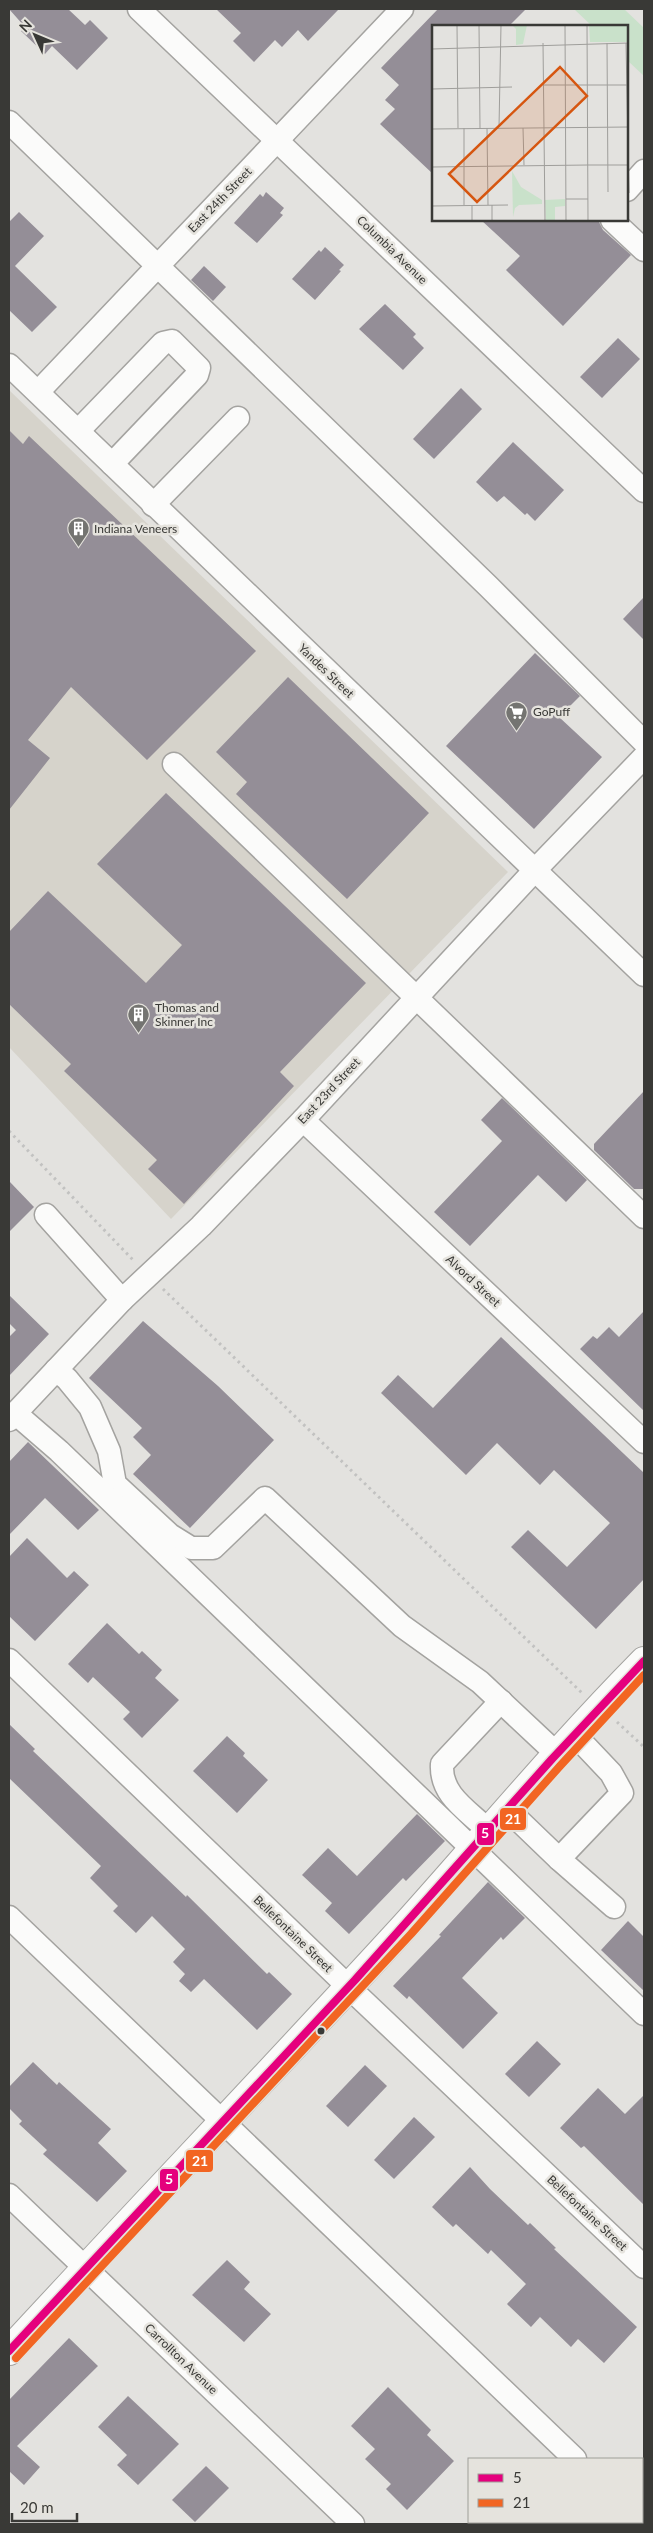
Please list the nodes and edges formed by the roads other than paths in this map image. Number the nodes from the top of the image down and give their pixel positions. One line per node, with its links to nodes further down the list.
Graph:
1 (139, 9): 4 (street, Columbia Avenue)
2 (398, 10): 4 (street, East 24th Street)
3 (9, 122): 9 (street)
4 (277, 141): 9 (street, East 24th Street); 15 (street, Columbia Avenue)
5 (644, 171): 6 (street)
6 (628, 189)
7 (613, 221): 8 (street)
8 (644, 250)
9 (159, 265): 11 (street, East 24th Street); 17 (street)
10 (9, 364): 11 (street, Yandes Street)
11 (38, 392): 13 (street, Yandes Street)
12 (238, 418): 16 (street)
13 (78, 431): 14 (street, Yandes Street); 14 (street)
14 (112, 464): 16 (street, Yandes Street)
15 (644, 491)
16 (153, 505): 20 (street, Yandes Street)
17 (644, 742)
18 (644, 757): 20 (street, East 23rd Street)
19 (174, 764): 22 (street)
20 (534, 870): 21 (street, Yandes Street); 22 (street, East 23rd Street)
21 (644, 975)
22 (416, 998): 23 (street, East 23rd Street); 25 (street)
23 (302, 1120): 26 (street, East 23rd Street); 29 (street, Alvord Street)
24 (46, 1215): 26 (street)
25 (644, 1217)
26 (122, 1300): 27 (street, East 23rd Street)
27 (56, 1370): 28 (street, East 23rd Street); 32 (street)
28 (14, 1408): 35 (street)
29 (644, 1442)
30 (9, 1660): 39 (street, Bellefontaine Street)
31 (644, 1661): 33 (main road)
32 (501, 1701): 33 (street); 35 (street)
33 (566, 1744): 34 (main road); 36 (street)
34 (508, 1811): 35 (main road); 36 (street)
35 (482, 1841): 39 (main road); 40 (street)
36 (559, 1859): 37 (street)
37 (614, 1908)
38 (9, 1917): 41 (street)
39 (348, 1987): 41 (main road); 43 (street, Bellefontaine Street)
40 (644, 2014)
41 (222, 2122): 44 (main road); 46 (street)
42 (9, 2195): 44 (street, Carrollton Avenue)
43 (644, 2267)
44 (86, 2268): 45 (main road); 47 (street, Carrollton Avenue)
45 (9, 2351)
46 (574, 2458)
47 (353, 2524)

